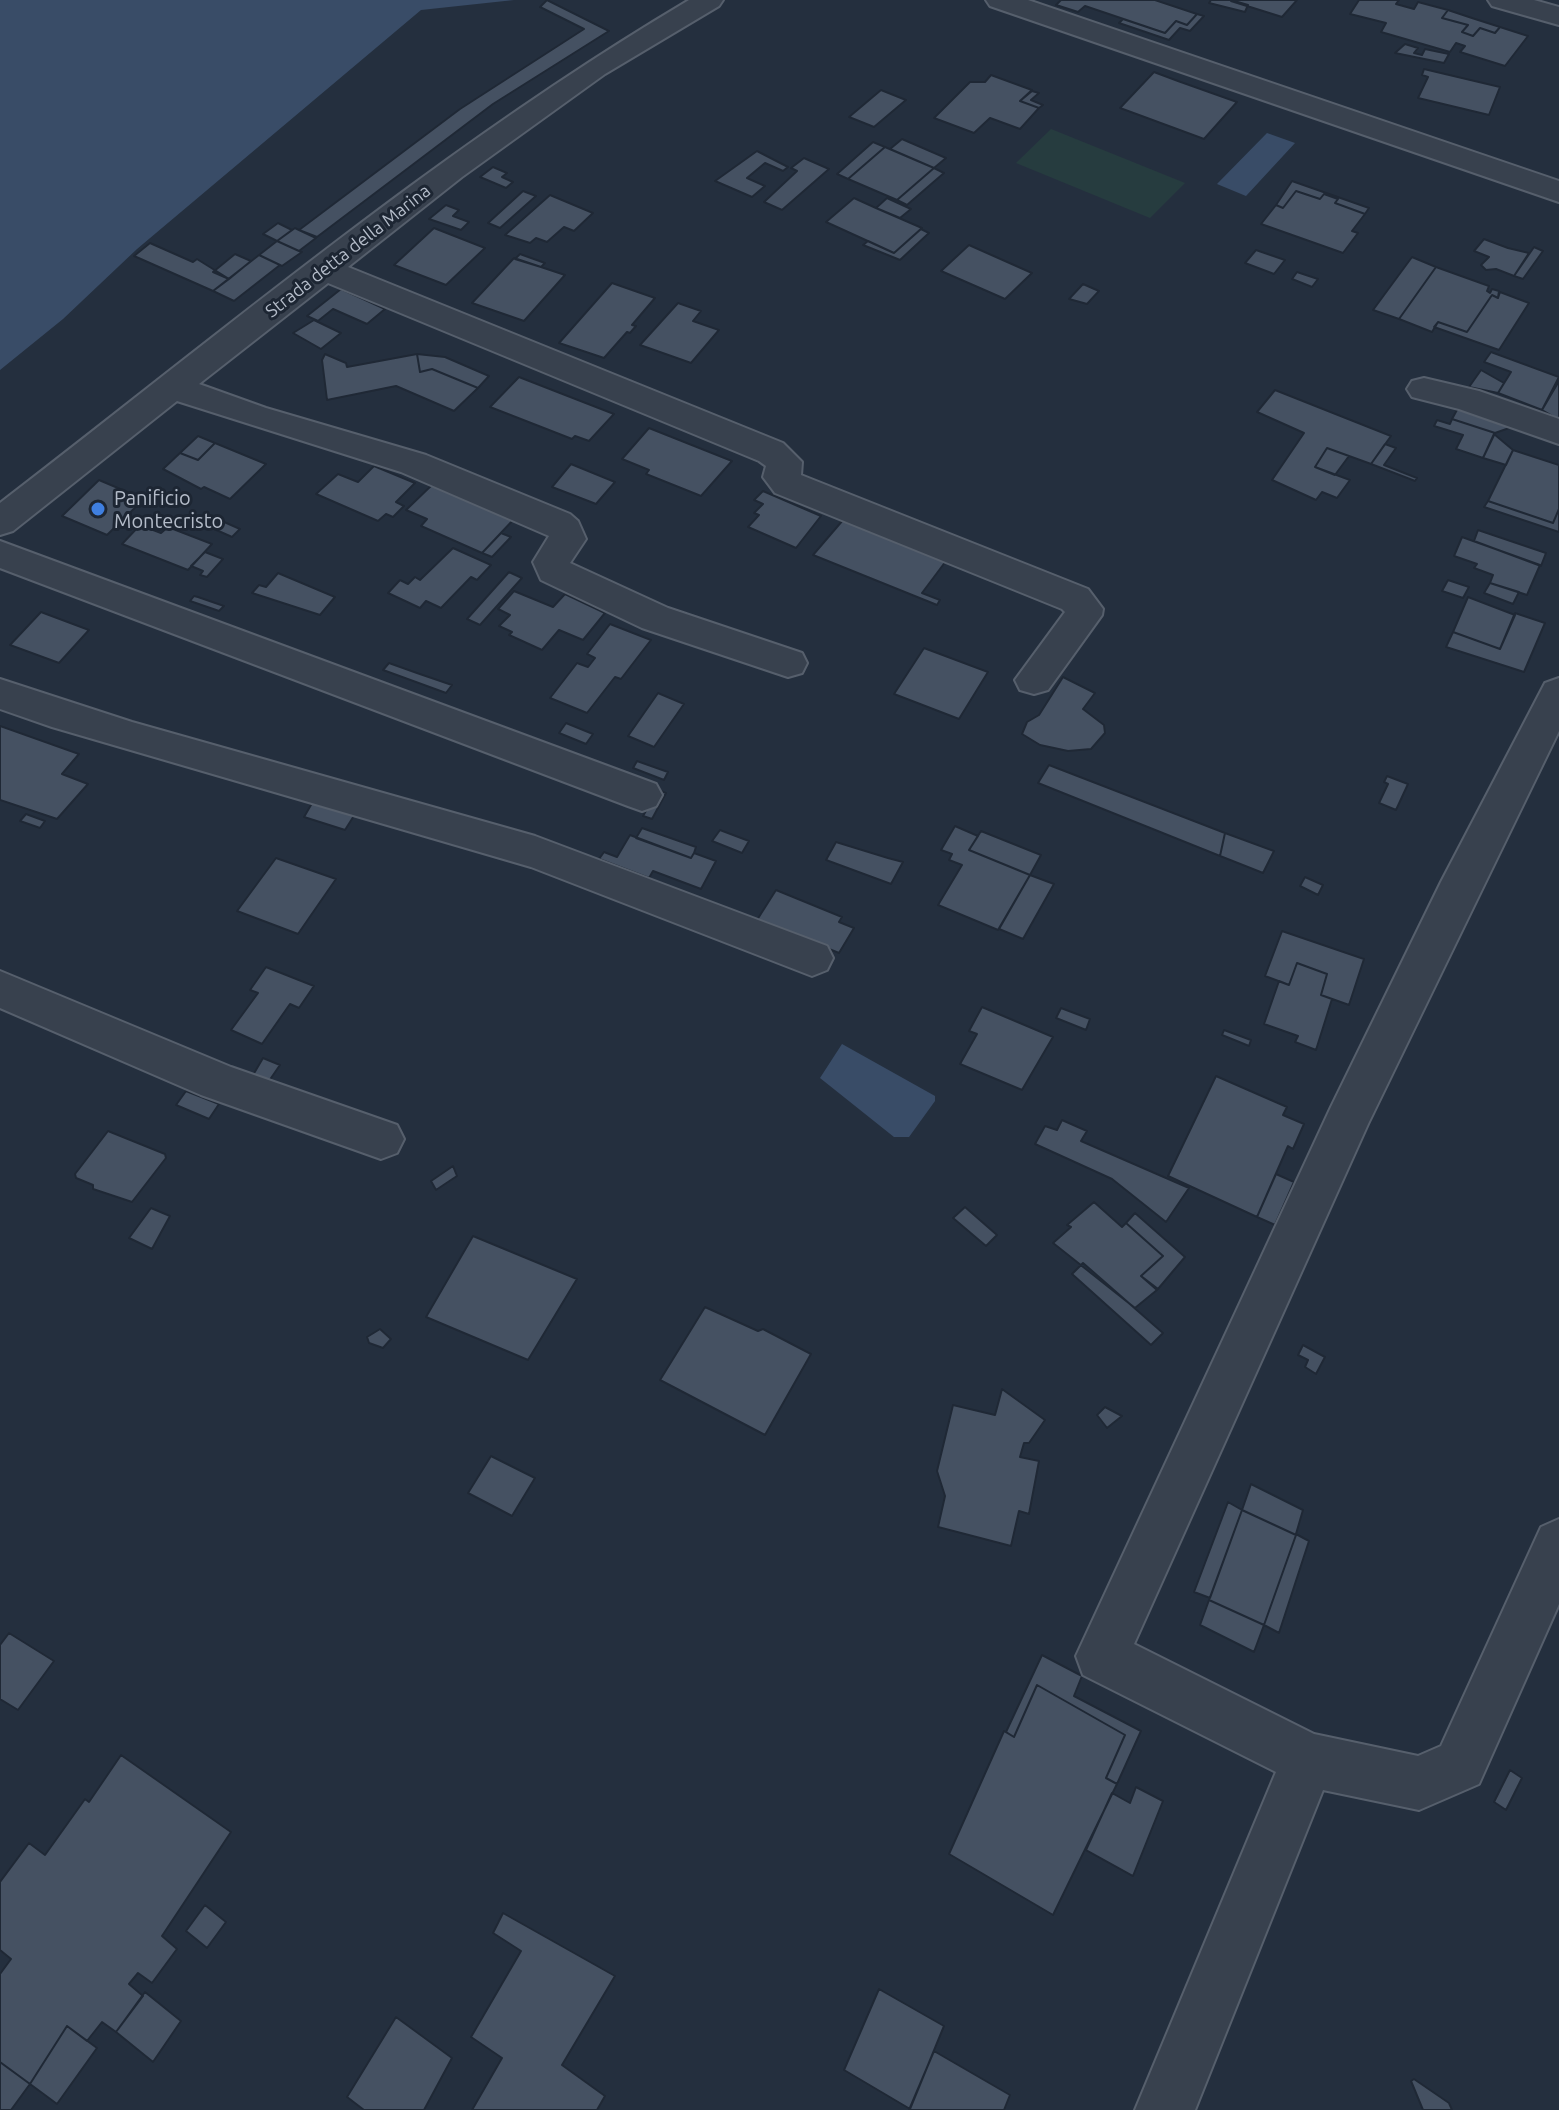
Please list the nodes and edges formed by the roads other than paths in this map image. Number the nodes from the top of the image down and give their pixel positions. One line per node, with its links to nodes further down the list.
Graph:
1 (709, 0): 6 (street, Strada detta della Marina)
2 (1000, 0): 5 (street)
3 (1502, 0): 4 (street)
4 (1559, 16)
5 (1559, 192)
6 (326, 270): 7 (street, Strada detta della Marina); 13 (street)
7 (172, 386): 10 (street, Strada detta della Marina); 12 (street)
8 (1424, 389): 9 (street)
9 (1559, 432)
10 (0, 522)
11 (0, 554): 16 (street)
12 (788, 663)
13 (1034, 680)
14 (1559, 693): 21 (street)
15 (0, 694): 17 (street)
16 (642, 795)
17 (812, 958)
18 (0, 989): 19 (street)
19 (381, 1139)
20 (1559, 1545): 21 (street)
21 (1308, 1760): 22 (street)
22 (1165, 2110)

